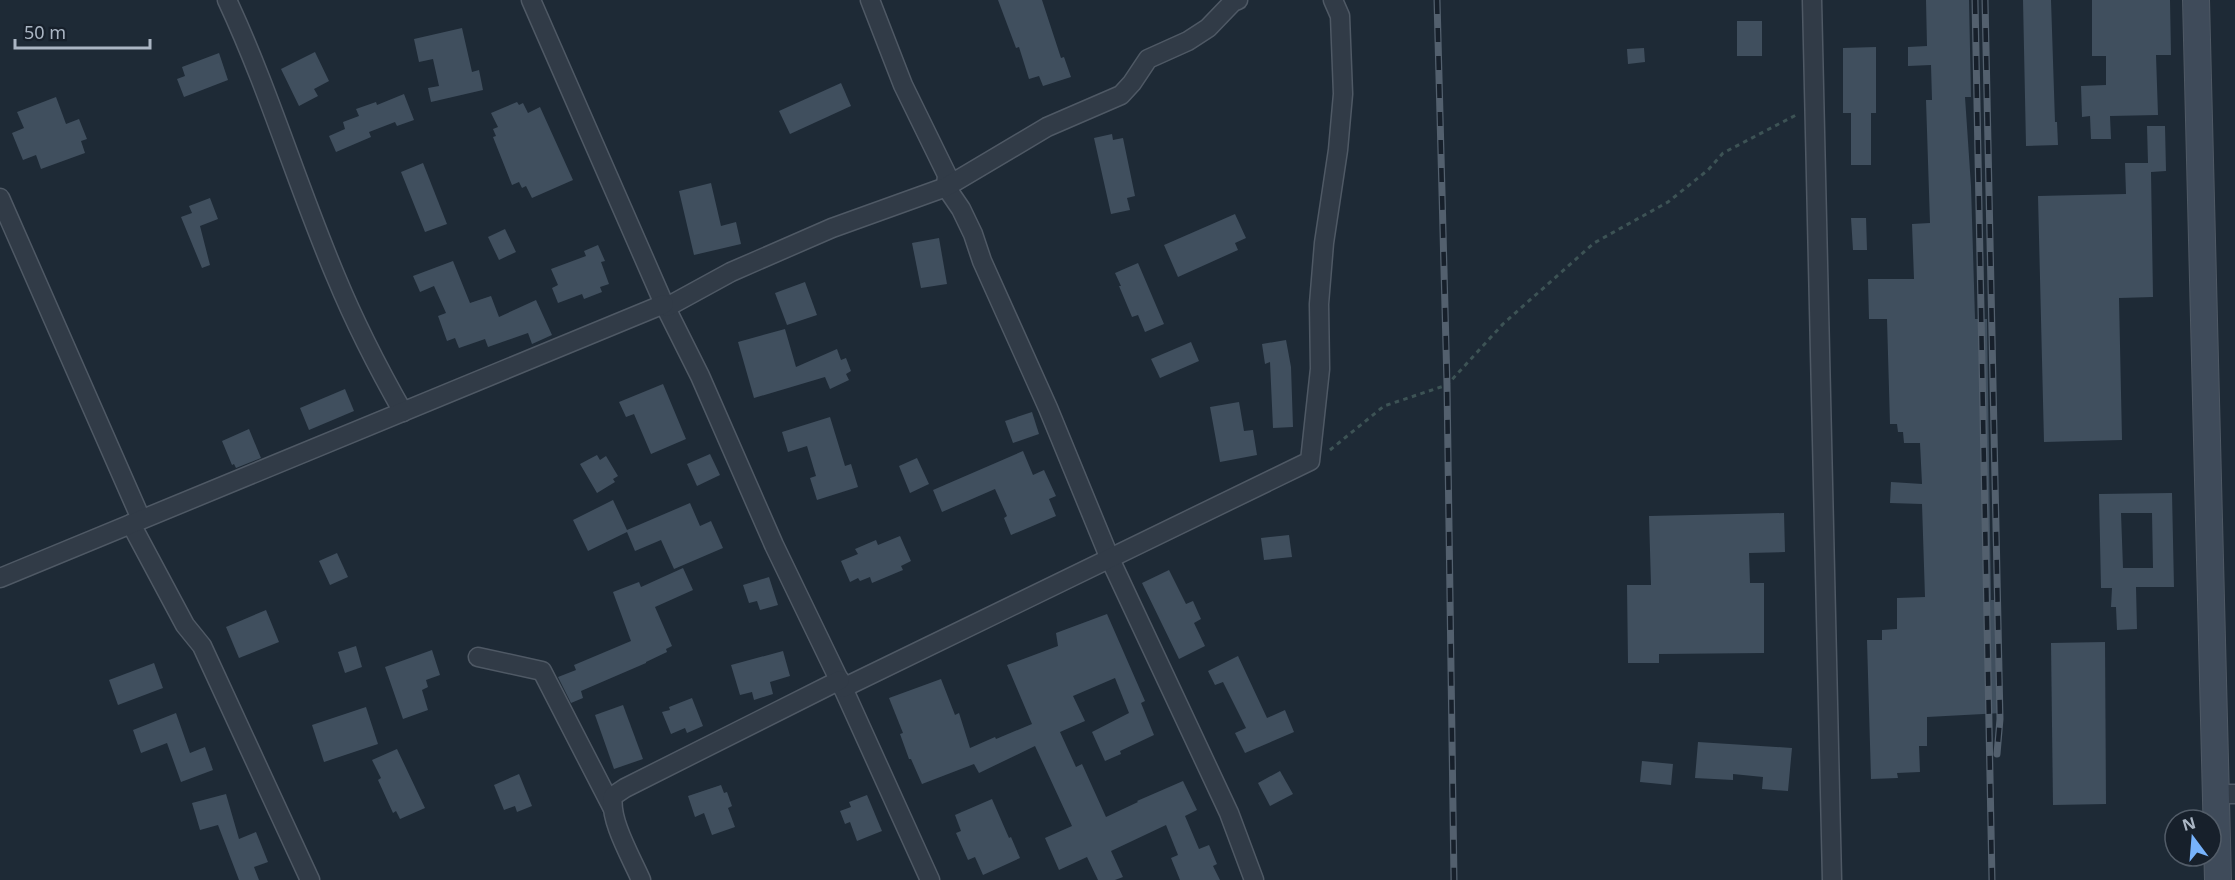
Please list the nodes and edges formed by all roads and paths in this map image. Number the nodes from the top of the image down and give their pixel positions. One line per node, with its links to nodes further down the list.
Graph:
1 (226, 0): 12 (street)
2 (531, 0): 11 (street)
3 (870, 0): 9 (street)
4 (1238, 0): 9 (street)
5 (1333, 0): 13 (street)
6 (1812, 0): 8 (street)
7 (2196, 0): 19 (main road)
8 (1815, 108): 13 (path); 25 (street)
9 (946, 187): 11 (street); 15 (street)
10 (0, 198): 14 (street)
11 (666, 306): 12 (street); 18 (street)
12 (403, 412): 14 (street)
13 (1310, 461): 15 (street)
14 (136, 521): 16 (street); 21 (street)
15 (1110, 559): 18 (street); 24 (street)
16 (0, 578)
17 (478, 657): 20 (street)
18 (842, 684): 20 (street); 23 (street)
19 (2226, 794): 26 (main road)
20 (612, 807): 22 (street)
21 (310, 880)
22 (641, 880)
23 (930, 880)
24 (1254, 880)
25 (1832, 880)
26 (2218, 880)

